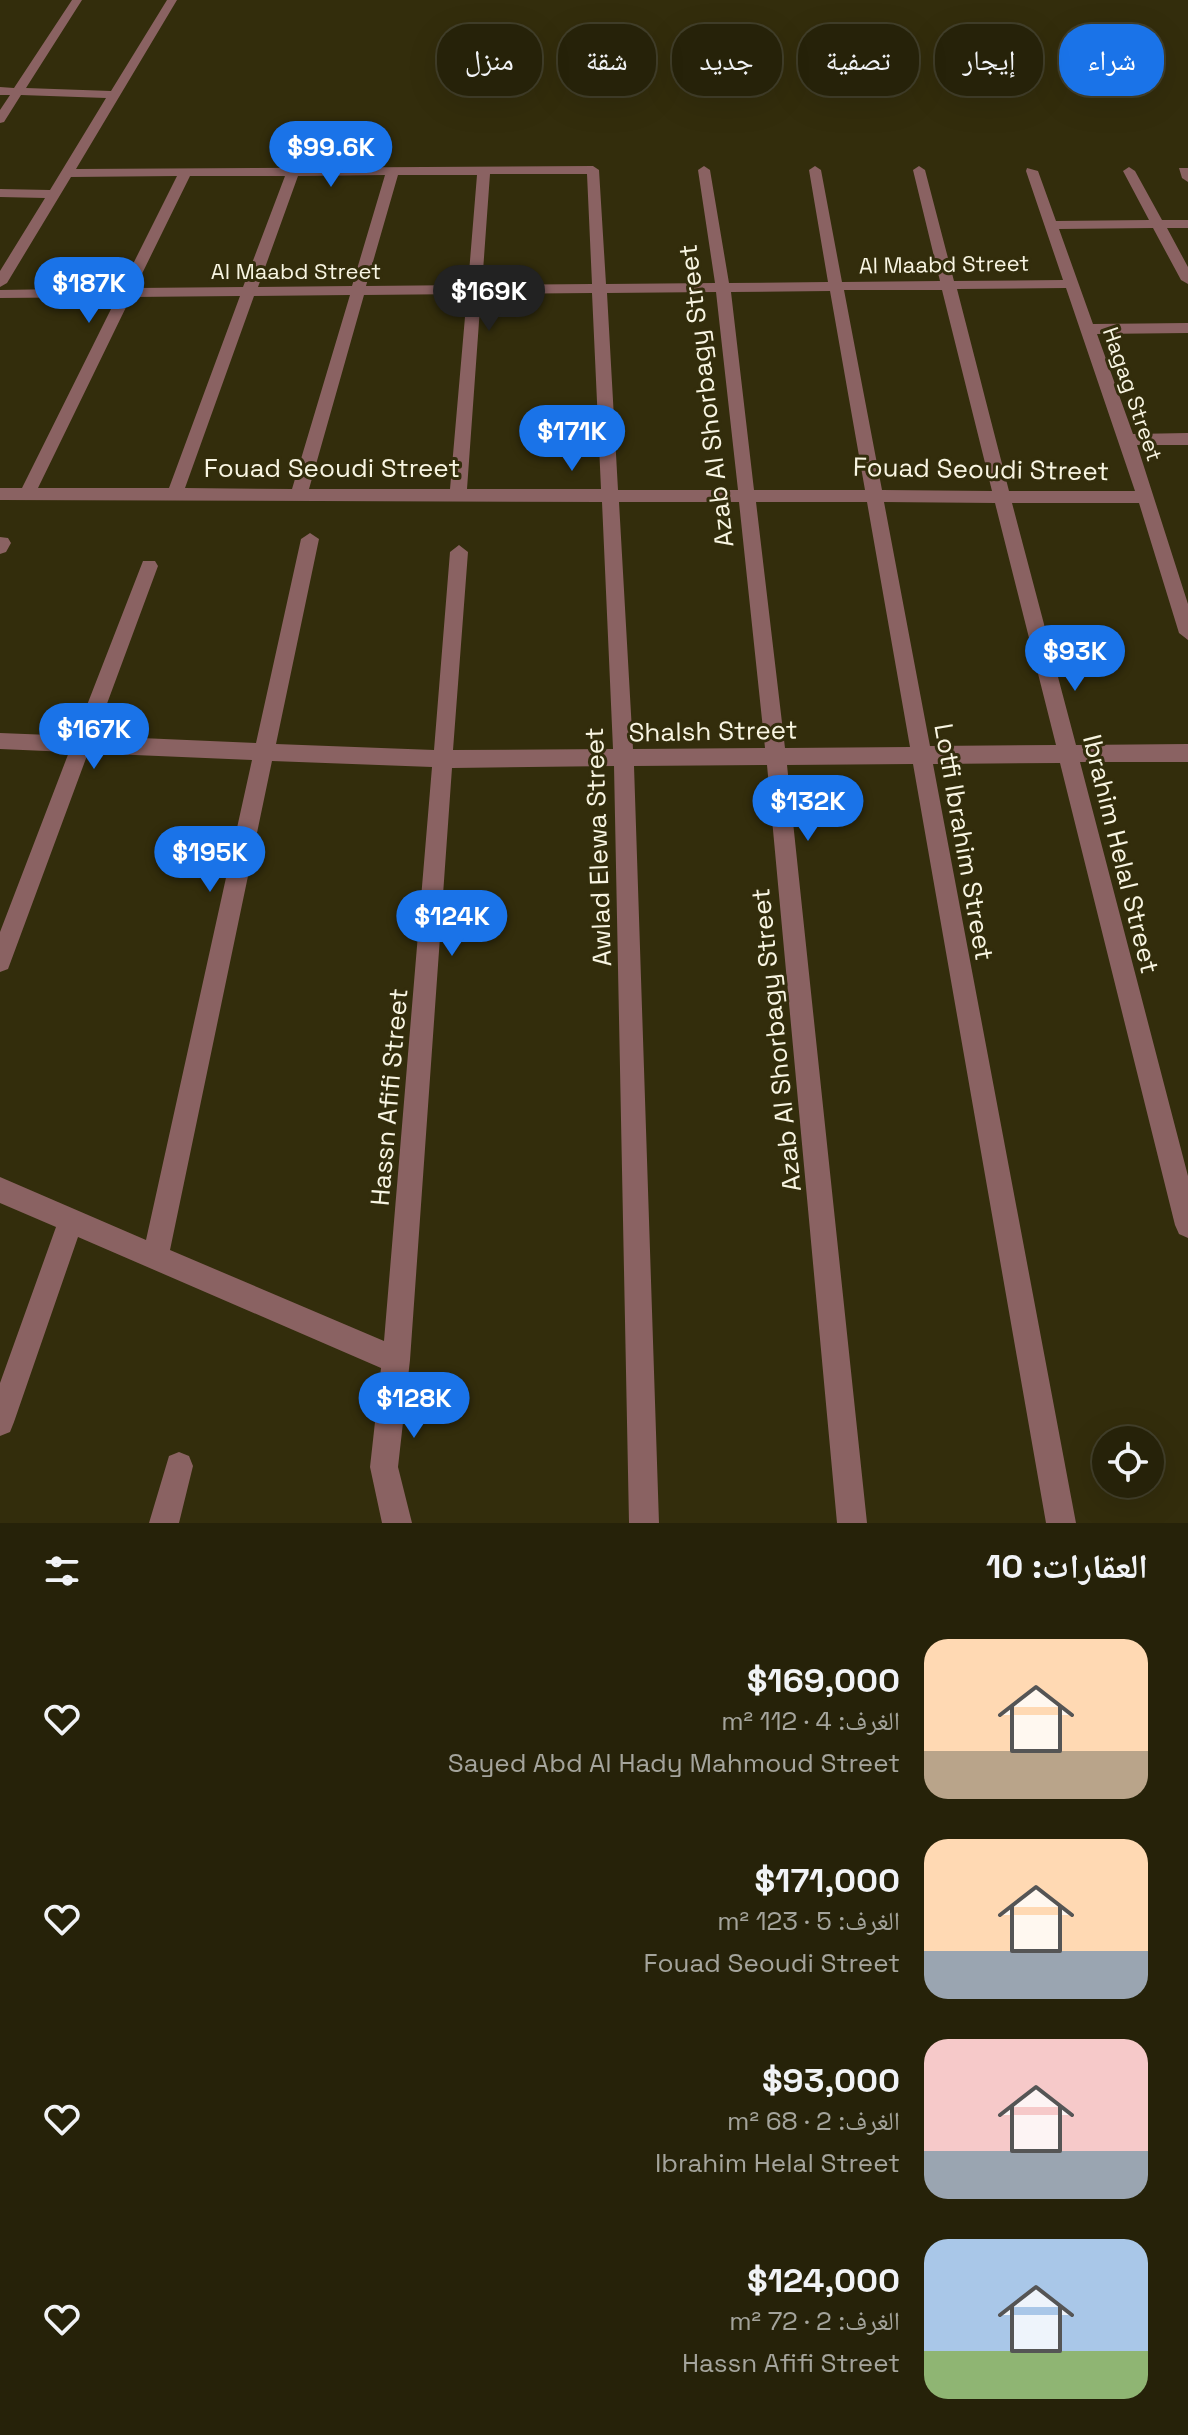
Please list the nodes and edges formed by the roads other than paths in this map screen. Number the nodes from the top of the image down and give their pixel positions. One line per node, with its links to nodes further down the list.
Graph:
1 (77, 0): 4 (street)
2 (172, 0): 5 (street)
3 (0, 91): 4 (street)
4 (17, 92): 5 (street); 6 (street)
5 (113, 95): 15 (street)
6 (0, 119)
7 (393, 170): 8 (street); 12 (street); 31 (street)
8 (484, 170): 28 (street, Awlad Elewa Street); 29 (street)
9 (704, 170): 27 (street, Azab Al Shorbagy Street)
10 (815, 170): 26 (street, Lotfi Ibrahim Street)
11 (919, 170): 25 (street, Ibrahim Helal Street)
12 (293, 171): 16 (street); 33 (street)
13 (1032, 171): 21 (street, Hagag Street)
14 (1129, 171): 19 (street)
15 (69, 173): 16 (street); 18 (street)
16 (185, 173): 30 (street)
17 (0, 193): 18 (street)
18 (55, 194): 23 (street)
19 (1157, 224): 20 (street); 21 (street); 22 (street)
20 (1188, 224)
21 (1051, 225): 24 (street, Hagag Street)
22 (1188, 280)
23 (0, 283)
24 (1072, 284): 25 (street, Al Maabd Street); 35 (street, Hagag Street)
25 (948, 286): 26 (street, Al Maabd Street); 46 (street, Ibrahim Helal Street)
26 (835, 287): 27 (street, Al Maabd Street); 45 (street, Lotfi Ibrahim Street)
27 (723, 288): 28 (street, Al Maabd Street); 44 (street, Azab Al Shorbagy Street)
28 (600, 291): 29 (street, Al Maabd Street); 43 (street, Awlad Elewa Street)
29 (473, 292): 31 (street, Al Maabd Street); 42 (street)
30 (126, 293): 32 (street, Al Maabd Street); 33 (street, Al Maabd Street); 39 (street)
31 (358, 293): 33 (street, Al Maabd Street); 41 (street)
32 (0, 294)
33 (248, 294): 40 (street)
34 (1188, 328): 35 (street)
35 (1088, 329): 37 (street, Hagag Street)
36 (1188, 439): 37 (street)
37 (1127, 440): 47 (street, Hagag Street)
38 (0, 494): 39 (street, Fouad Seoudi Street)
39 (27, 494): 40 (street, Fouad Seoudi Street)
40 (175, 494): 41 (street, Fouad Seoudi Street)
41 (299, 494): 42 (street, Fouad Seoudi Street)
42 (458, 494): 43 (street, Fouad Seoudi Street)
43 (610, 494): 44 (street, Fouad Seoudi Street); 62 (street, Awlad Elewa Street)
44 (747, 494): 45 (street, Fouad Seoudi Street); 59 (street, Azab Al Shorbagy Street)
45 (873, 494): 46 (street, Fouad Seoudi Street); 60 (street, Lotfi Ibrahim Street)
46 (1000, 496): 47 (street, Fouad Seoudi Street); 57 (street, Ibrahim Helal Street)
47 (1145, 497): 51 (street, Hagag Street)
48 (310, 539): 56 (street)
49 (459, 552): 61 (street, Hassn Afifi Street)
50 (149, 566): 55 (street)
51 (1168, 571): 52 (street); 53 (street, Hagag Street)
52 (1188, 571)
53 (1188, 633)
54 (0, 741): 55 (street, Shalsh Street)
55 (80, 744): 56 (street, Shalsh Street); 63 (street)
56 (265, 752): 61 (street, Shalsh Street); 67 (street)
57 (1068, 752): 58 (street, Shalsh Street); 60 (street, Shalsh Street); 66 (street, Ibrahim Helal Street)
58 (1188, 753)
59 (776, 755): 60 (street, Shalsh Street); 62 (street, Shalsh Street); 74 (street, Azab Al Shorbagy Street)
60 (920, 755): 75 (street, Lotfi Ibrahim Street)
61 (444, 759): 62 (street, Shalsh Street); 68 (street, Hassn Afifi Street)
62 (624, 760): 73 (street, Awlad Elewa Street)
63 (0, 961)
64 (0, 1190): 65 (street)
65 (71, 1221): 67 (street); 69 (street)
66 (1188, 1225)
67 (155, 1257): 68 (street)
68 (396, 1360): 72 (street, Hassn Afifi Street)
69 (0, 1422)
70 (179, 1466): 71 (street)
71 (164, 1523)
72 (397, 1523)
73 (644, 1523)
74 (852, 1523)
75 (1061, 1523)

